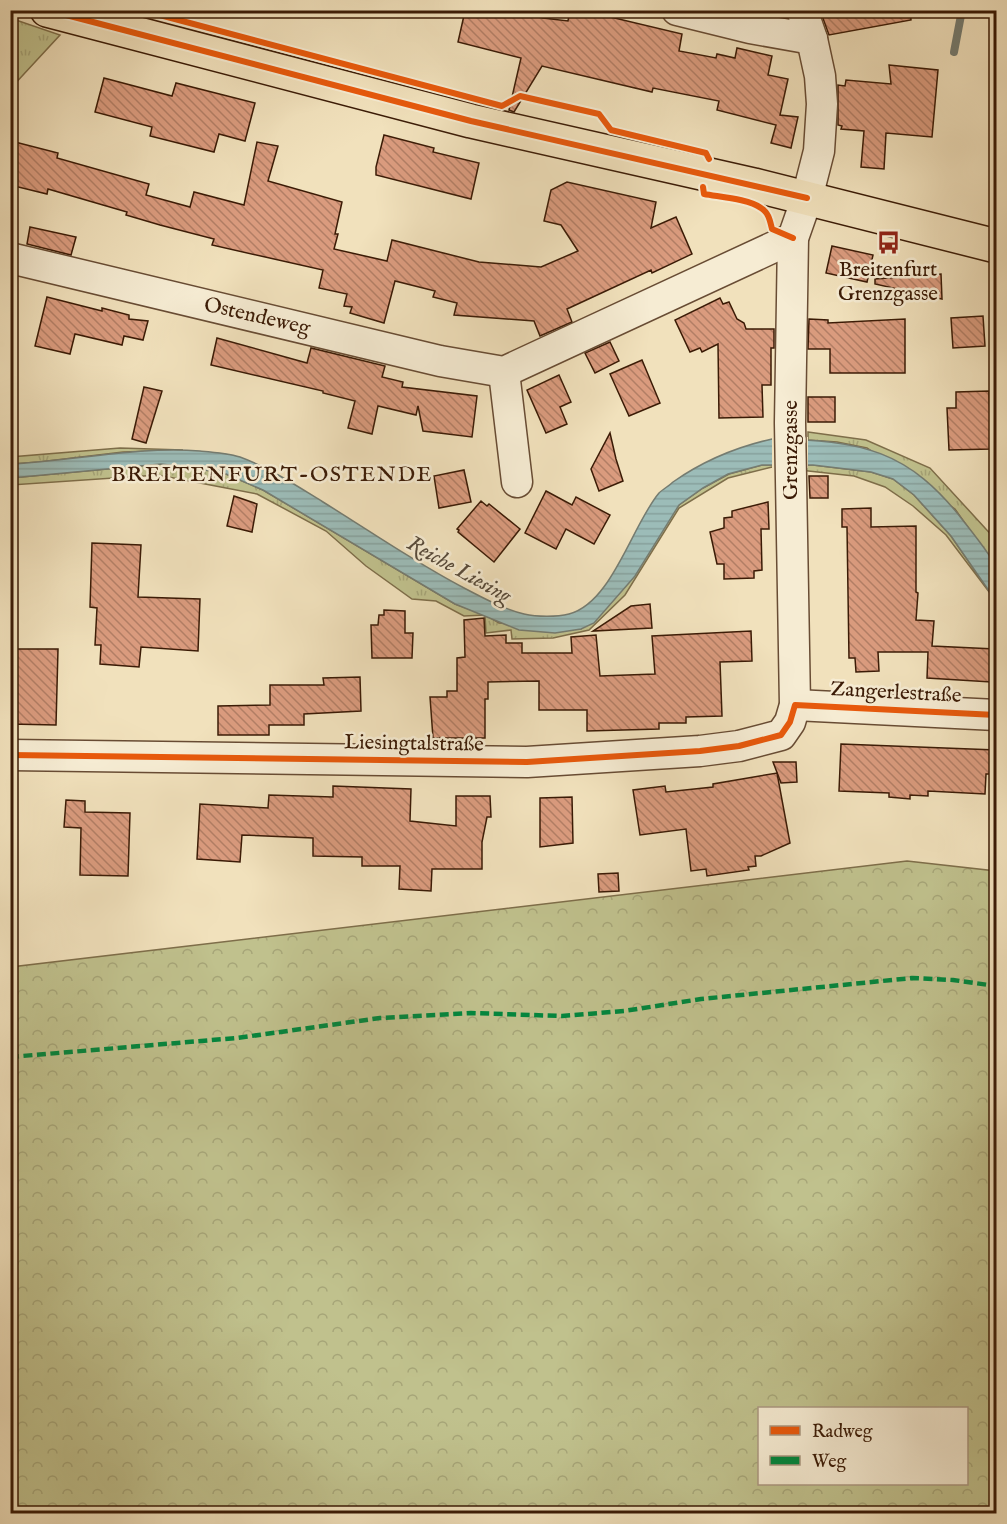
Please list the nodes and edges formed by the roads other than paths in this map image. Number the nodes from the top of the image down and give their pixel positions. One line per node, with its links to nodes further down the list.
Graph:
1 (47, 10): 5 (main road)
2 (677, 10): 4 (street)
3 (802, 10): 4 (street, Grenzgasse)
4 (812, 39): 5 (street, Grenzgasse)
5 (807, 198): 6 (street, Grenzgasse); 7 (main road)
6 (794, 238): 9 (street); 11 (street, Grenzgasse)
7 (996, 246)
8 (10, 258): 9 (street, Ostendeweg)
9 (504, 372): 10 (street)
10 (517, 482)
11 (795, 705): 12 (street, Zangerlestraße); 13 (street, Liesingtalstraße)
12 (996, 715)
13 (10, 755)

